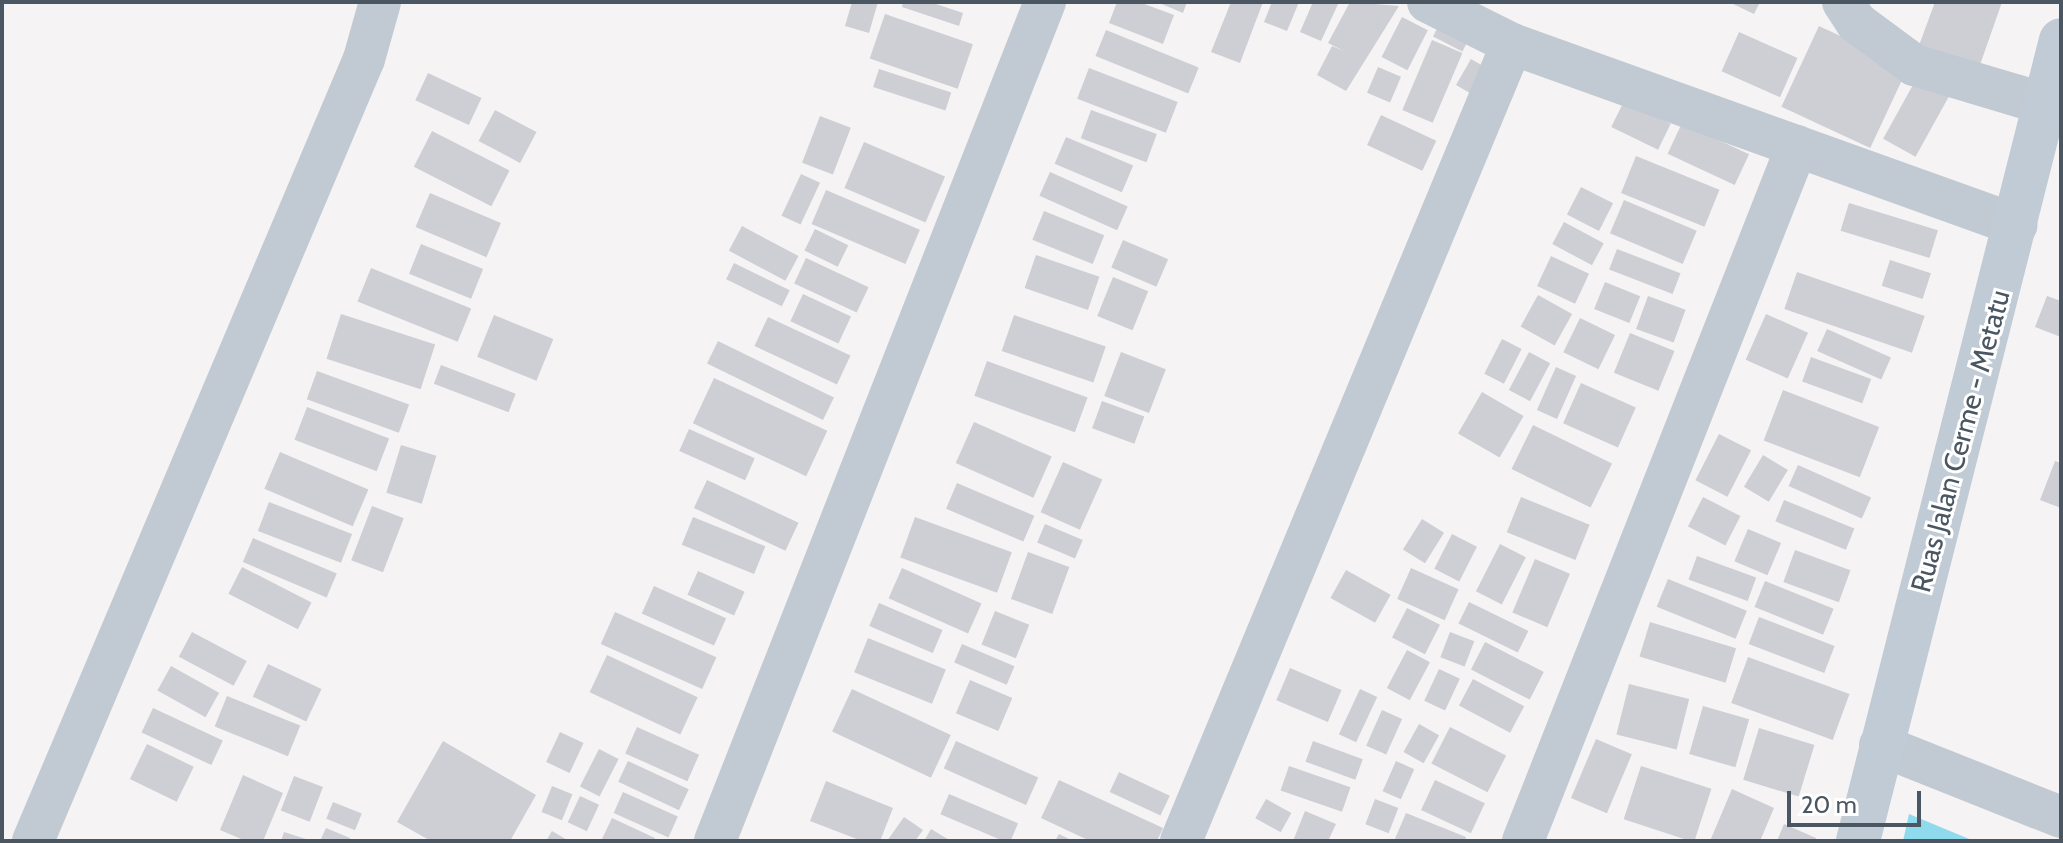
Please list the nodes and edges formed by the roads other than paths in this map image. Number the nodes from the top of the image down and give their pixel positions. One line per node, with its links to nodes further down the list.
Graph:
1 (380, 2): 12 (street)
2 (1045, 2): 13 (street)
3 (1428, 2): 6 (street)
4 (1843, 2): 7 (street)
5 (2061, 40): 7 (main road, Ruas Jalan Cerme - Metatu)
6 (1512, 44): 8 (street); 14 (street)
7 (2045, 104): 9 (main road, Ruas Jalan Cerme - Metatu)
8 (1797, 146): 9 (street); 15 (street)
9 (2016, 225): 10 (main road, Ruas Jalan Cerme - Metatu)
10 (1880, 745): 11 (street); 16 (main road, Ruas Jalan Cerme - Metatu)
11 (2061, 817)
12 (33, 841)
13 (715, 841)
14 (1181, 841)
15 (1523, 841)
16 (1858, 841)

